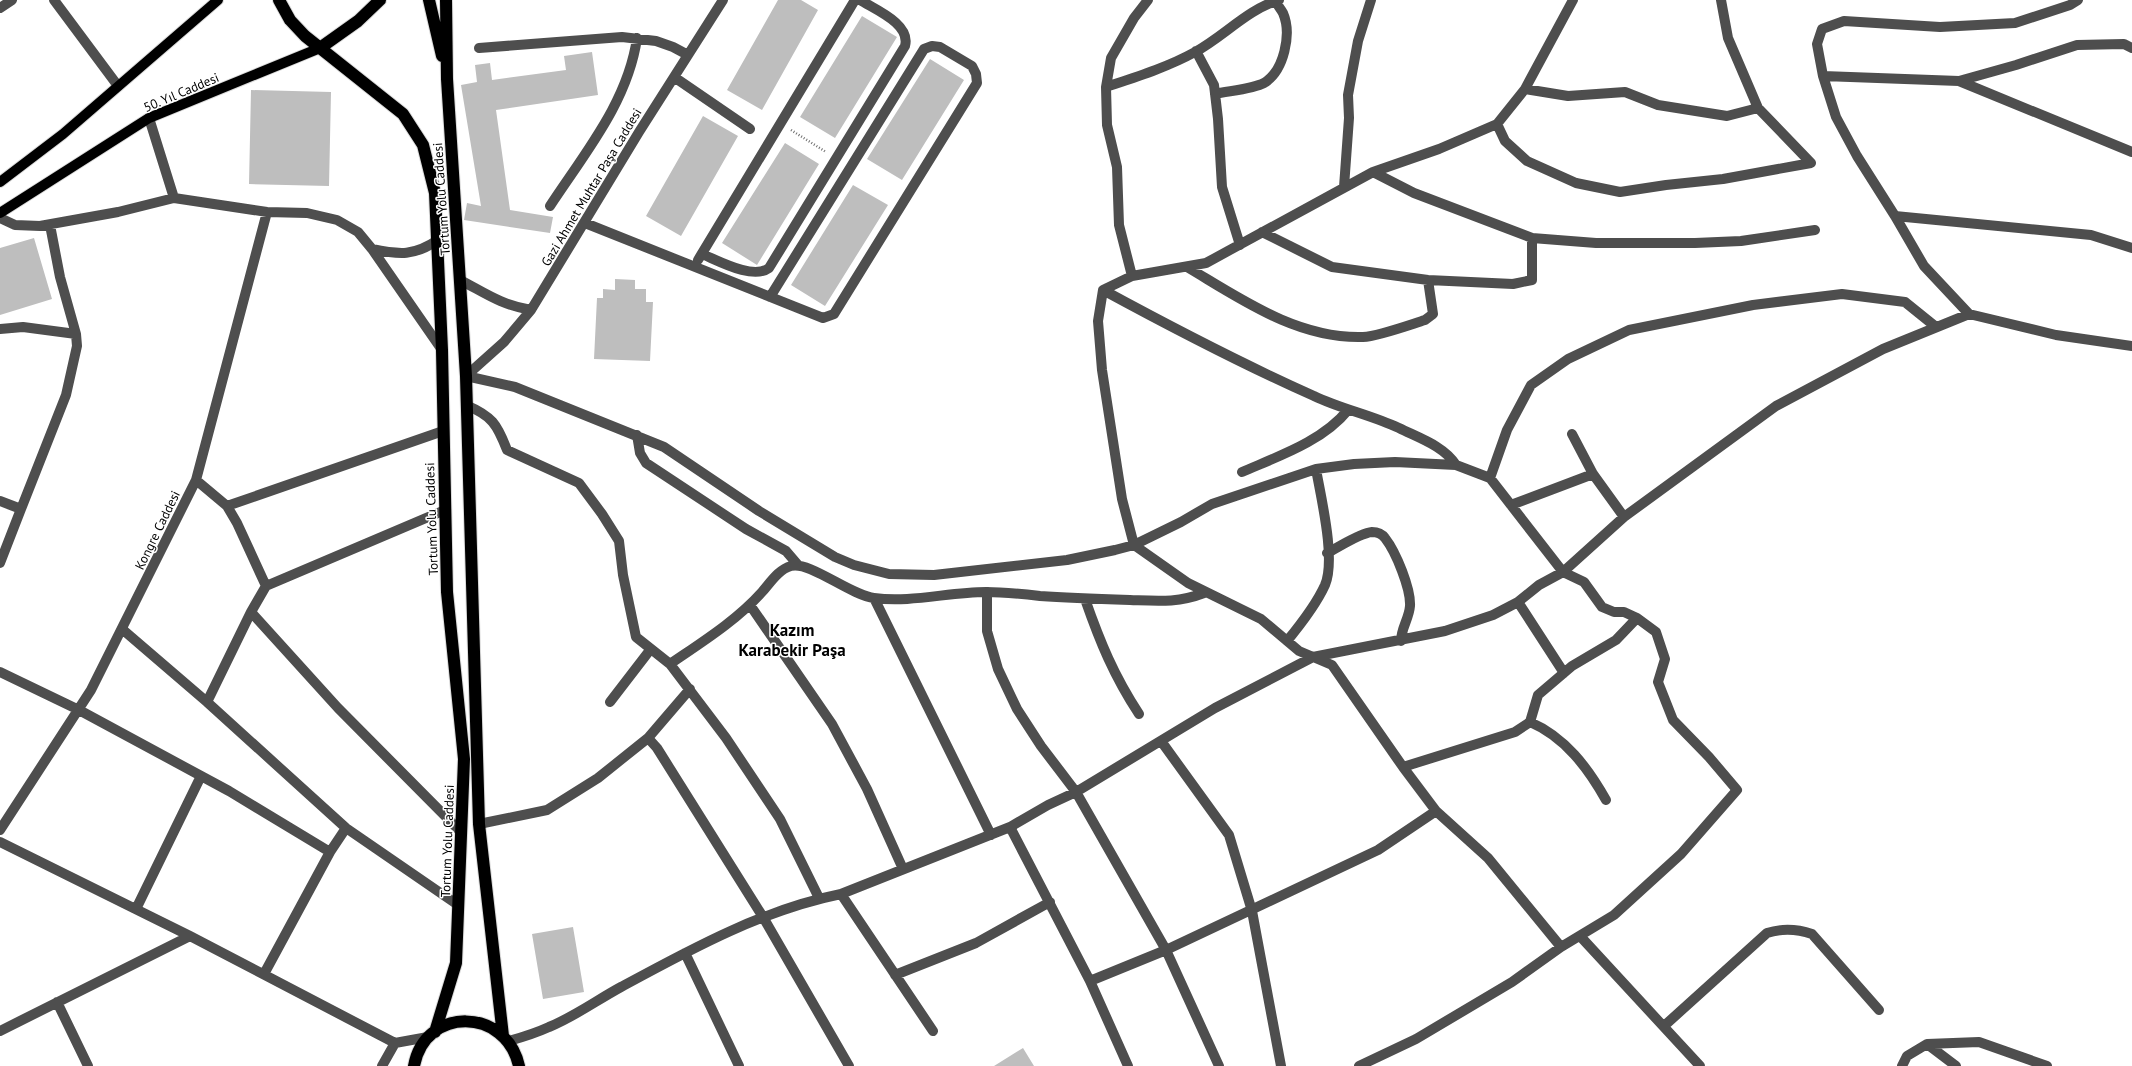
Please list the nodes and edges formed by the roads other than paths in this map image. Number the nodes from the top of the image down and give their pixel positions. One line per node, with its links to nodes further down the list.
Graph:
1 (12, 0): 17 (street)
2 (54, 0): 28 (street)
3 (218, 0): 28 (main road)
4 (279, 0): 19 (highway, Tortum Yolu Caddesi)
5 (380, 0): 19 (highway)
6 (429, 0): 26 (highway, Tortum Yolu Caddesi)
7 (446, 0): 26 (highway, Tortum Yolu Caddesi)
8 (723, 0): 23 (street, Gazi Ahmet Muhtar Paşa Caddesi)
9 (855, 0): 55 (street)
10 (860, 0): 55 (street)
11 (1148, 0): 29 (street)
12 (1277, 0): 22 (street); 31 (street)
13 (1371, 0): 39 (street)
14 (1573, 0): 30 (street)
15 (1721, 0): 32 (street)
16 (2078, 0): 24 (street)
17 (0, 8)
18 (637, 38): 20 (street); 23 (street); 41 (street)
19 (320, 48): 33 (main road, 50. Yıl Caddesi); 51 (highway, Tortum Yolu Caddesi)
20 (479, 48)
21 (2132, 48): 27 (street)
22 (1196, 51): 29 (street); 31 (street)
23 (688, 55): 25 (street, Gazi Ahmet Muhtar Paşa Caddesi)
24 (1823, 76): 27 (street); 44 (street)
25 (674, 77): 35 (street); 46 (street, Gazi Ahmet Muhtar Paşa Caddesi)
26 (447, 79): 59 (highway, Tortum Yolu Caddesi)
27 (1959, 81): 36 (street)
28 (118, 86): 38 (main road)
29 (1106, 87): 58 (street)
30 (1525, 89): 32 (street); 34 (street)
31 (1215, 94): 52 (street)
32 (1758, 108): 34 (street)
33 (149, 118): 40 (street); 43 (main road, 50. Yıl Caddesi)
34 (1497, 124): 37 (street)
35 (750, 129)
36 (2132, 152)
37 (1373, 172): 39 (street); 50 (street)
38 (0, 182)
39 (1344, 187): 49 (street)
40 (174, 198): 42 (street); 47 (street)
41 (550, 206)
42 (268, 212): 54 (street); 81 (street, Kongre Caddesi)
43 (0, 213)
44 (1895, 216): 53 (street); 64 (street)
45 (0, 218): 47 (street)
46 (585, 223): 57 (street); 63 (street, Gazi Ahmet Muhtar Paşa Caddesi)
47 (50, 225): 67 (street)
48 (1815, 230): 50 (street)
49 (1262, 232): 52 (street); 60 (street)
50 (1532, 238): 60 (street)
51 (438, 240): 54 (street); 69 (highway, Tortum Yolu Caddesi)
52 (1240, 245): 56 (street)
53 (2132, 248)
54 (372, 249): 69 (street)
55 (702, 254): 57 (street)
56 (1187, 266): 58 (street); 60 (street)
57 (694, 267): 62 (street)
58 (1132, 276): 61 (street)
59 (460, 280): 63 (street); 70 (highway, Tortum Yolu Caddesi)
60 (1428, 280)
61 (1103, 290): 72 (street); 88 (street)
62 (770, 297): 62 (street)
63 (531, 310): 70 (street, Gazi Ahmet Muhtar Paşa Caddesi)
64 (1969, 314): 65 (street); 68 (street)
65 (1936, 327): 80 (street); 87 (street)
66 (0, 329): 67 (street)
67 (76, 334): 85 (street)
68 (2132, 346)
69 (442, 350): 73 (highway, Tortum Yolu Caddesi)
70 (466, 376): 71 (highway, Tortum Yolu Caddesi); 75 (street)
71 (466, 405): 105 (street); 123 (highway, Tortum Yolu Caddesi)
72 (1348, 410): 76 (street); 78 (street)
73 (443, 431): 84 (street); 86 (highway, Tortum Yolu Caddesi)
74 (1572, 434): 79 (street)
75 (637, 435): 88 (street); 91 (street)
76 (1456, 466): 77 (street); 80 (street)
77 (1316, 469): 88 (street); 89 (street)
78 (1242, 472)
79 (1593, 474): 83 (street); 87 (street)
80 (1490, 478): 83 (street)
81 (196, 480): 84 (street); 102 (street, Kongre Caddesi)
82 (0, 501): 85 (street)
83 (1511, 505): 92 (street)
84 (227, 506): 93 (street)
85 (21, 509): 90 (street)
86 (445, 510): 93 (street); 127 (highway, Tortum Yolu Caddesi)
87 (1624, 518): 92 (street)
88 (1134, 545): 95 (street)
89 (1328, 553): 103 (street); 104 (street)
90 (0, 563)
91 (798, 565): 96 (street); 99 (street)
92 (1563, 572): 98 (street); 101 (street)
93 (266, 586): 100 (street)
94 (987, 592): 96 (street); 97 (street); 120 (street)
95 (1204, 593): 97 (street); 103 (street)
96 (874, 598): 128 (street)
97 (1085, 599): 114 (street)
98 (1518, 602): 104 (street); 109 (street)
99 (750, 605): 107 (street); 131 (street)
100 (250, 612): 111 (street); 127 (street)
101 (1637, 618): 109 (street); 140 (street)
102 (122, 629): 111 (street); 113 (street, Kongre Caddesi)
103 (1287, 641): 106 (street)
104 (1402, 641): 106 (street)
105 (650, 650): 107 (street); 112 (street)
106 (1313, 657): 117 (street); 118 (street)
107 (670, 664): 110 (street)
108 (0, 672): 113 (street)
109 (1564, 673): 115 (street)
110 (690, 689): 116 (street); 133 (street)
111 (206, 702): 125 (street)
112 (610, 702)
113 (80, 710): 119 (street); 126 (street, Kongre Caddesi)
114 (1139, 714)
115 (1530, 722): 118 (street); 121 (street)
116 (648, 738): 123 (street); 138 (street)
117 (1161, 741): 120 (street); 137 (street)
118 (1403, 767): 122 (street)
119 (201, 776): 130 (street); 136 (street)
120 (1076, 792): 124 (street); 142 (street)
121 (1606, 800)
122 (1436, 811): 137 (street); 141 (street)
123 (479, 824): 153 (highway, Tortum Yolu Caddesi)
124 (1010, 827): 128 (street); 134 (street)
125 (346, 828): 130 (street); 135 (street)
126 (0, 830)
127 (461, 832): 135 (highway, Tortum Yolu Caddesi)
128 (991, 835): 131 (street)
129 (0, 842): 136 (street)
130 (330, 852): 144 (street)
131 (903, 869): 132 (street)
132 (841, 894): 133 (street); 145 (street)
133 (819, 898): 138 (street)
134 (1050, 902): 145 (street); 146 (street)
135 (458, 905): 152 (highway, Tortum Yolu Caddesi)
136 (136, 909): 139 (street)
137 (1252, 911): 142 (street); 165 (street)
138 (762, 917): 143 (street); 162 (street)
139 (190, 936): 144 (street); 147 (street)
140 (1580, 936): 141 (street); 149 (street)
141 (1561, 947): 166 (street)
142 (1166, 950): 146 (street); 164 (street)
143 (685, 953): 153 (street); 161 (street)
144 (264, 974): 154 (street)
145 (895, 975): 151 (street)
146 (1090, 981): 163 (street)
147 (58, 1002): 150 (street); 157 (street)
148 (1879, 1010): 149 (street)
149 (1664, 1026): 167 (street)
150 (0, 1031)
151 (932, 1031)
152 (431, 1035): 153 (highway, Tortum Yolu Caddesi); 154 (street); 159 (highway, Tortum Yolu Caddesi)
153 (506, 1039): 156 (highway, Tortum Yolu Caddesi)
154 (395, 1043): 158 (street)
155 (1927, 1044): 168 (street); 169 (street); 170 (street)
156 (518, 1060): 160 (highway, Tortum Yolu Caddesi)
157 (88, 1066)
158 (382, 1066)
159 (414, 1066)
160 (527, 1066)
161 (739, 1066)
162 (849, 1066)
163 (1128, 1066)
164 (1219, 1066)
165 (1279, 1066)
166 (1359, 1066)
167 (1700, 1066)
168 (1902, 1066)
169 (1956, 1066)
170 (2048, 1066)

